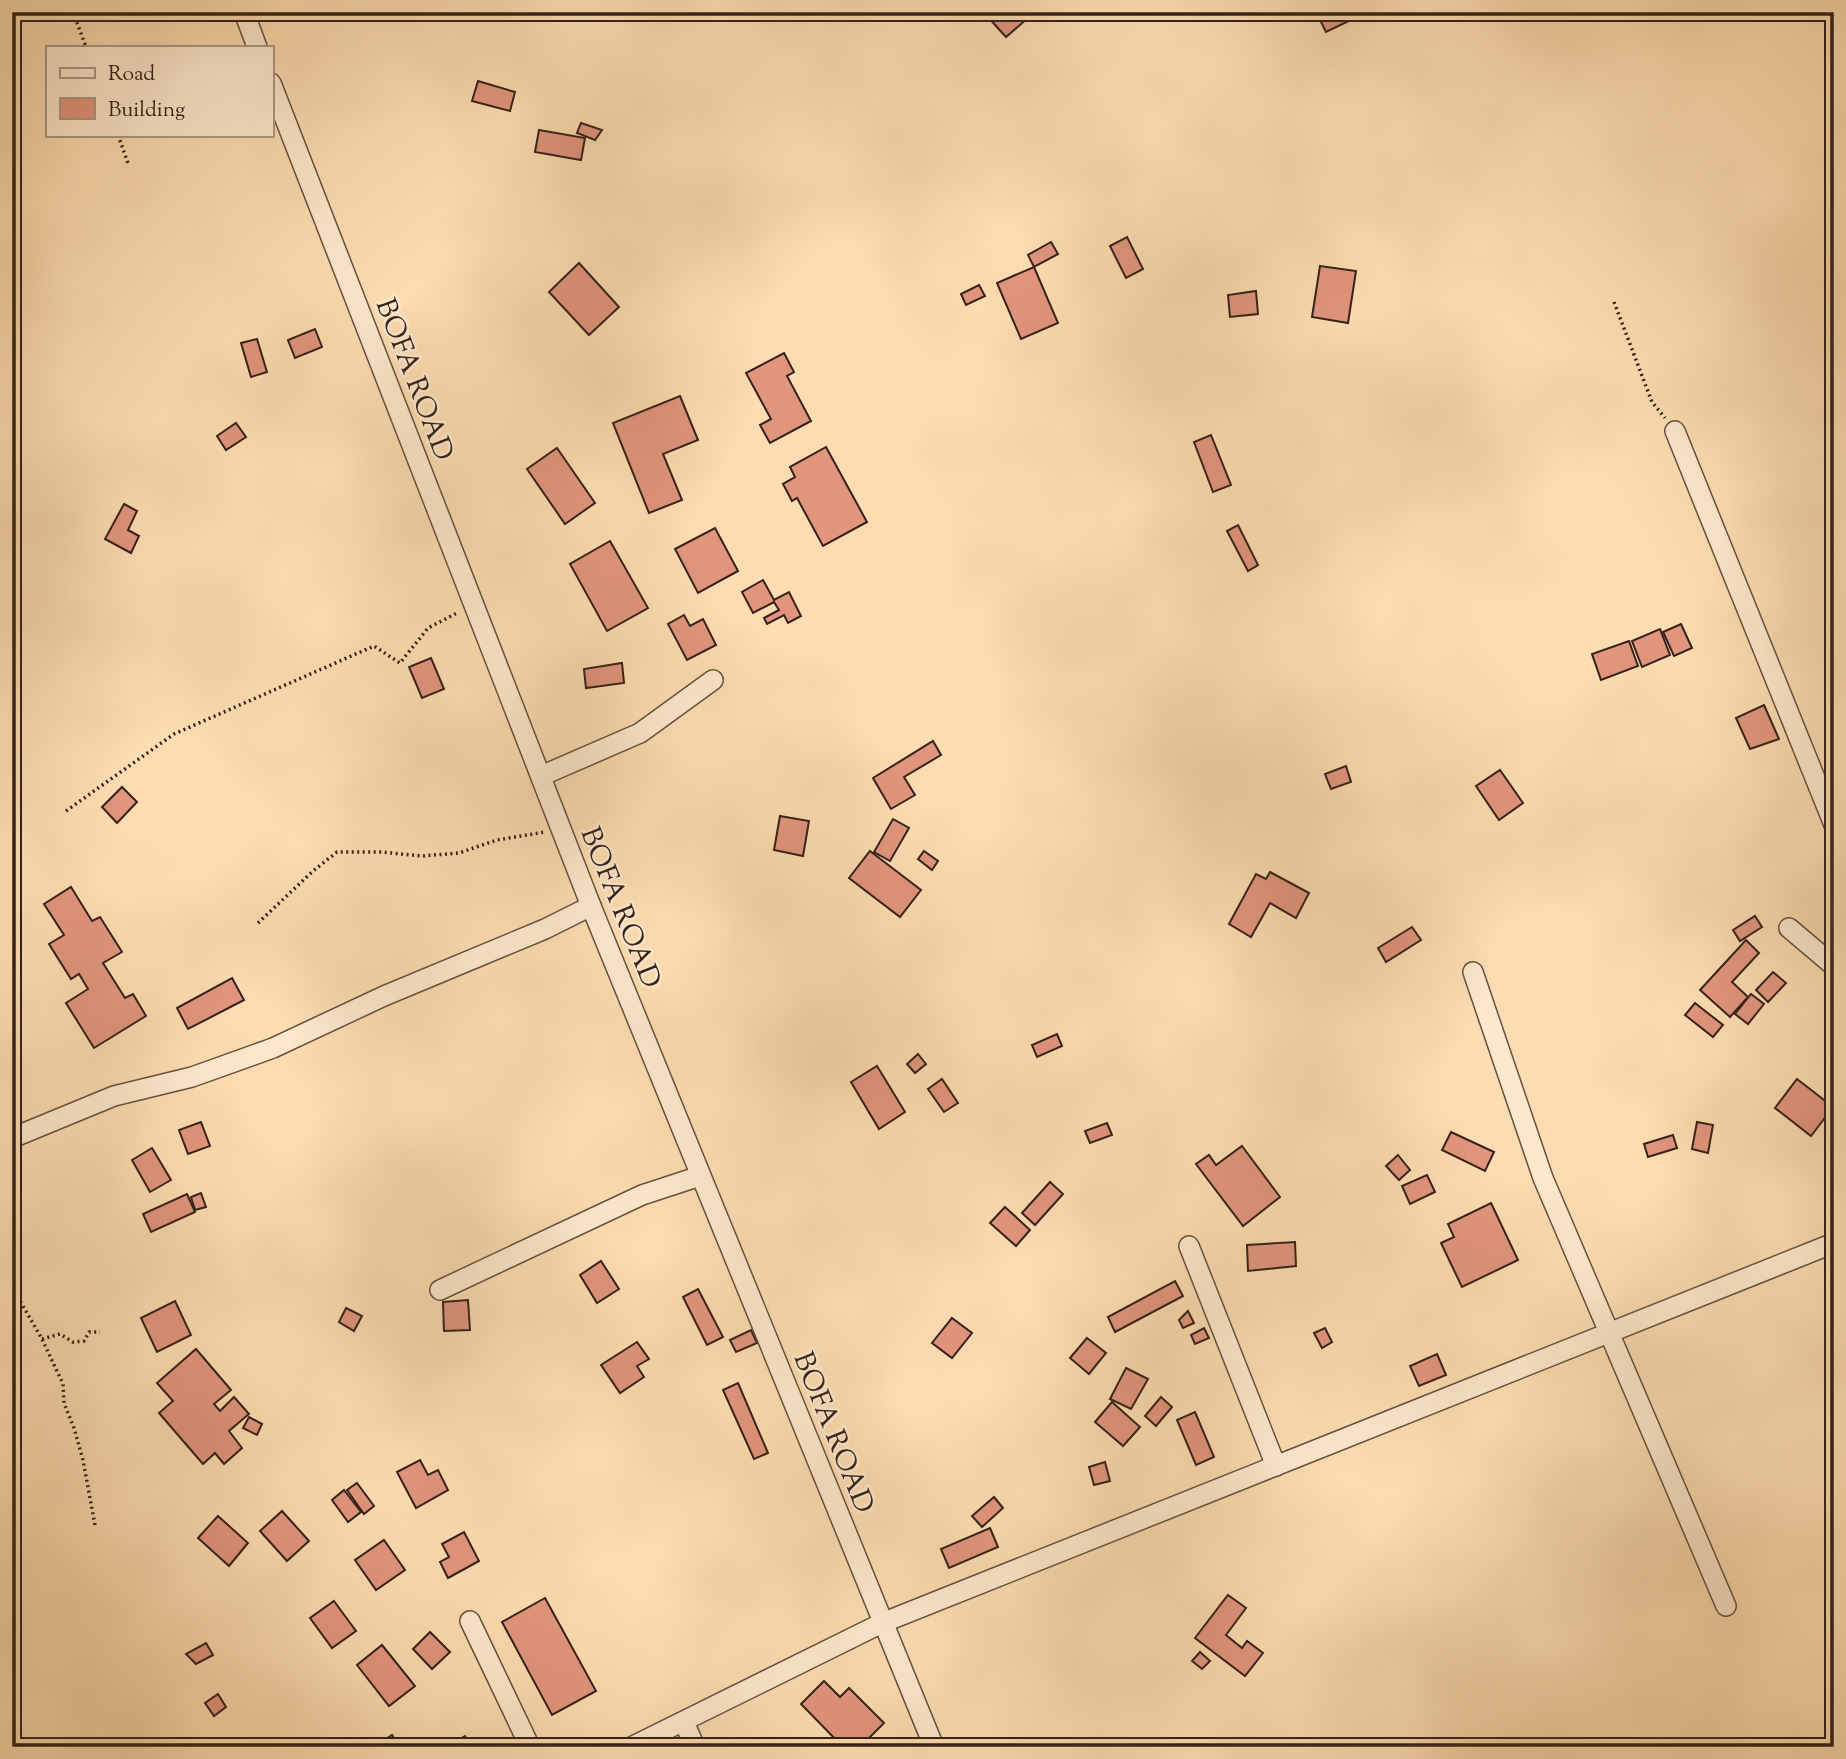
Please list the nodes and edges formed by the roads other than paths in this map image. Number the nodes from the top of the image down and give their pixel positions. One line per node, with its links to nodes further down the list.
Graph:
1 (19, 12): 3 (street)
2 (244, 12): 4 (street)
3 (12, 15)
4 (257, 46)
5 (273, 88): 8 (street, BOFA ROAD)
6 (1675, 430): 9 (street)
7 (713, 680): 8 (street)
8 (541, 776): 10 (street, BOFA ROAD)
9 (1834, 825)
10 (591, 906): 14 (street); 15 (street, BOFA ROAD)
11 (1789, 928): 12 (street)
12 (1834, 965)
13 (1473, 972): 19 (street)
14 (12, 1138)
15 (700, 1176): 18 (street); 23 (street, BOFA ROAD)
16 (1834, 1243): 19 (street)
17 (1189, 1246): 20 (street)
18 (440, 1290)
19 (1608, 1333): 20 (street); 21 (street)
20 (1276, 1466): 23 (street)
21 (1726, 1606)
22 (470, 1620): 25 (street)
23 (882, 1623): 24 (street); 28 (street, BOFA ROAD)
24 (684, 1722): 26 (street); 27 (street)
25 (530, 1747)
26 (631, 1747)
27 (695, 1747)
28 (934, 1747)

